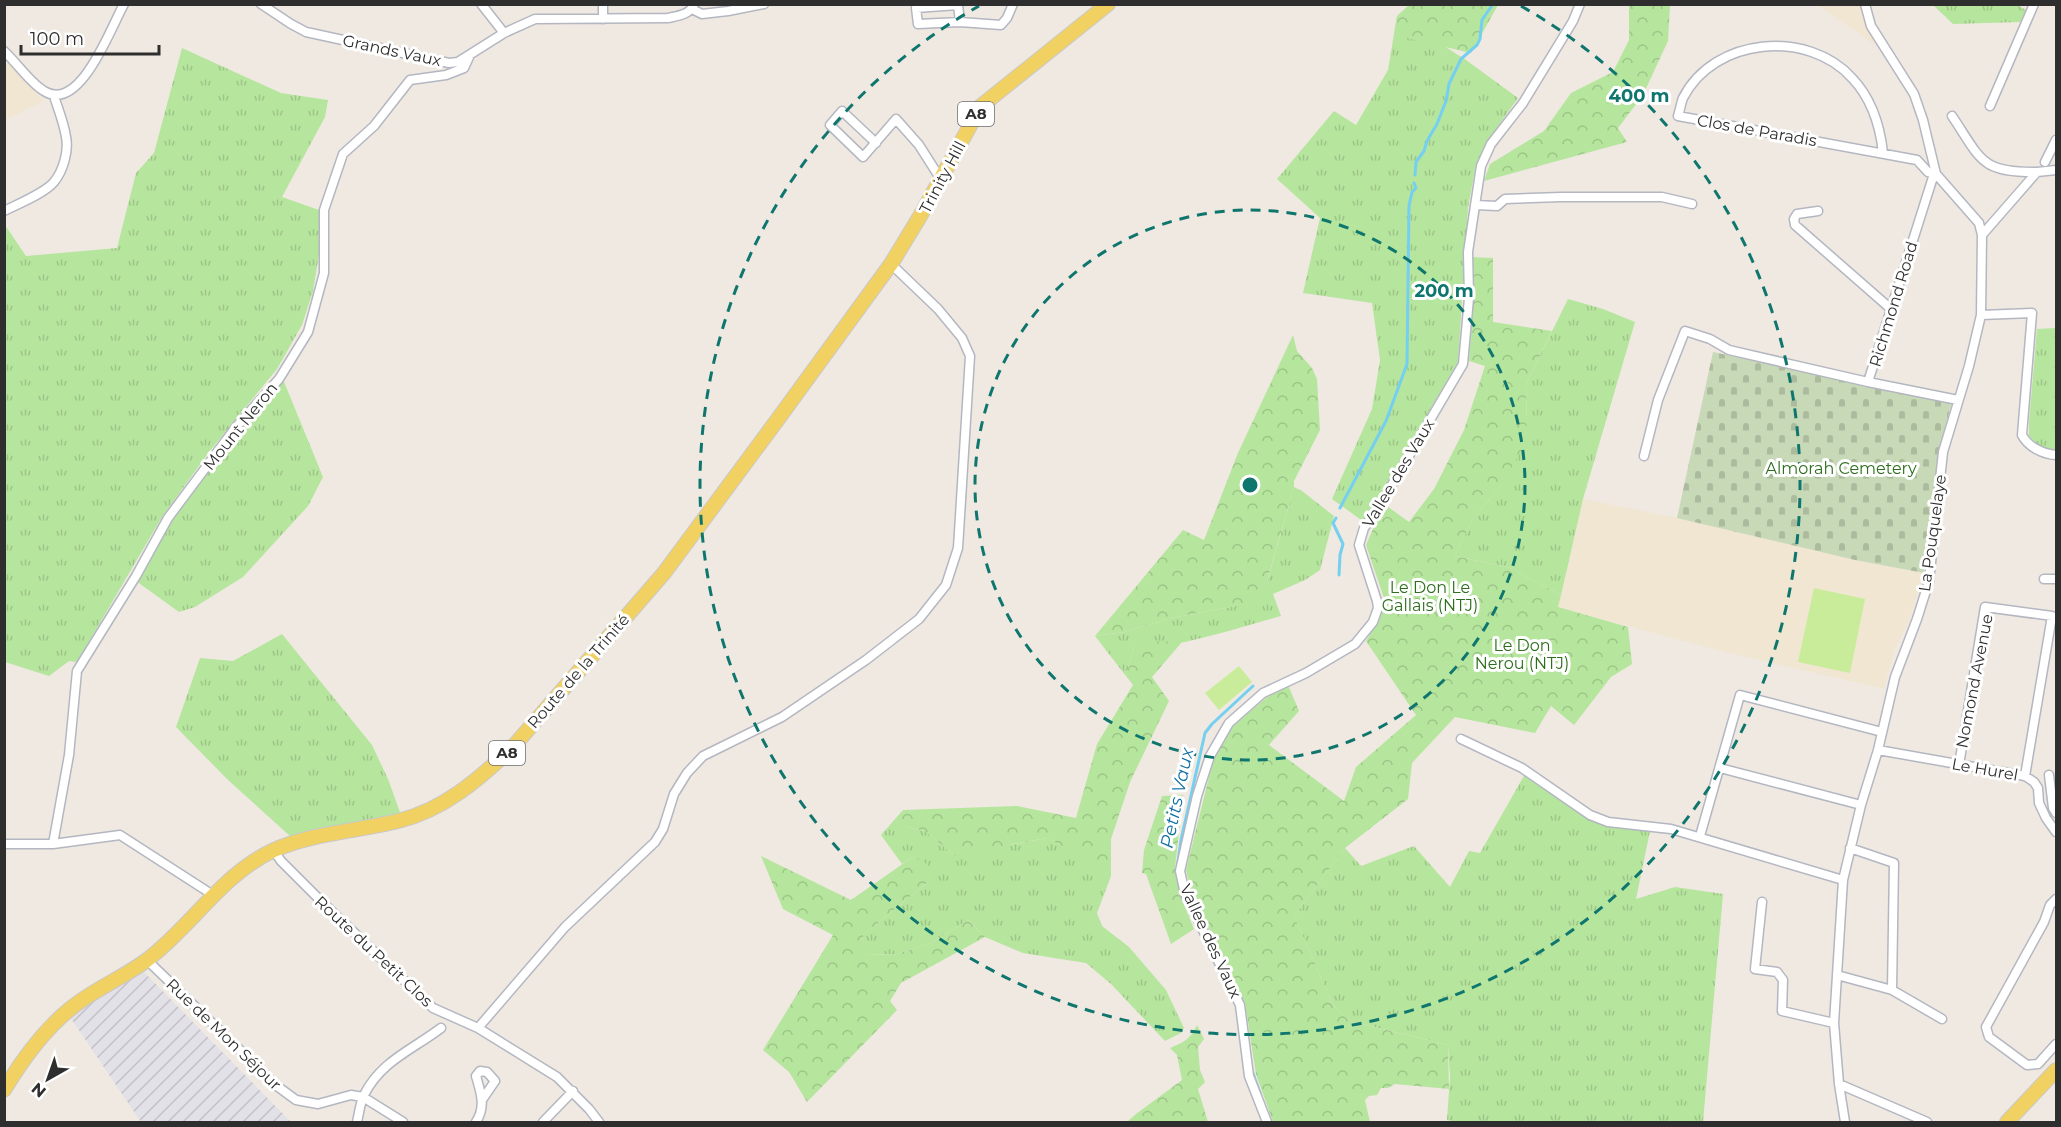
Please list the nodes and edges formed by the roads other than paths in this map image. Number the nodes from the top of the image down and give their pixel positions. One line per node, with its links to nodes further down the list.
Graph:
1 (124, 4): 17 (street)
2 (261, 4): 16 (street, Grands Vaux)
3 (483, 4): 14 (street)
4 (603, 4): 12 (street)
5 (764, 4): 11 (street)
6 (1013, 4): 13 (street)
7 (1108, 4): 28 (main road, Trinity Hill / A8)
8 (1580, 4): 31 (street, Vallee des Vaux)
9 (1865, 4): 27 (street)
10 (2034, 4): 18 (street)
11 (693, 7): 12 (street, Grands Vaux)
12 (603, 19): 14 (street, Grands Vaux)
13 (960, 22): 13 (street)
14 (504, 33): 16 (street, Grands Vaux)
15 (4, 51): 17 (street)
16 (470, 55): 56 (street, Mount Neron)
17 (54, 96): 32 (street)
18 (1990, 106)
19 (1952, 116): 24 (street)
20 (2056, 140): 23 (street)
21 (876, 143): 21 (street); 28 (street)
22 (1883, 153): 22 (street, Clos de Paradis); 27 (street, Clos de Paradis)
23 (2045, 162)
24 (1996, 170): 26 (street); 29 (street)
25 (2056, 170): 26 (street)
26 (2037, 172): 34 (street)
27 (1936, 174): 34 (street); 36 (street, Richmond Road)
28 (940, 178): 35 (main road, Trinity Hill / A8)
29 (2003, 178)
30 (1692, 204): 31 (street)
31 (1475, 205): 82 (street, Vallee des Vaux)
32 (4, 211)
33 (1818, 211): 36 (street)
34 (1982, 235): 37 (street, La Pouquelaye)
35 (891, 264): 58 (main road, Route de la Trinité / A8); 69 (street)
36 (1891, 309): 38 (street, Richmond Road)
37 (1981, 315): 39 (street, La Pouquelaye); 40 (street)
38 (1868, 382): 39 (street, Richmond Road); 41 (street)
39 (1958, 400): 44 (street, La Pouquelaye)
40 (2056, 455)
41 (1644, 456)
42 (2044, 579): 43 (street)
43 (2056, 579)
44 (1882, 732): 46 (street, La Pouquelaye); 48 (street)
45 (1461, 740): 54 (street)
46 (1878, 750): 47 (street, Le Hurel); 51 (street, La Pouquelaye)
47 (1959, 765): 50 (street, Le Hurel); 50 (street, Nomond Avenue)
48 (1720, 768): 51 (street); 54 (street)
49 (2049, 775): 52 (street)
50 (2025, 776): 53 (street, Le Hurel)
51 (1862, 806): 57 (street, La Pouquelaye)
52 (2056, 813)
53 (2056, 832)
54 (1700, 837): 59 (street)
55 (4, 844): 56 (street)
56 (53, 844): 60 (street)
57 (1850, 848): 59 (street, La Pouquelaye); 65 (street)
58 (274, 851): 60 (main road, Route de la Trinité / A8); 69 (street, Route du Petit Clos)
59 (1843, 880): 64 (street, La Pouquelaye)
60 (213, 895): 63 (main road, Route de la Trinité / A8)
61 (2056, 898): 70 (street)
62 (1762, 902): 67 (street)
63 (147, 960): 73 (main road, Route de la Trinité / A8); 75 (street, Rue de Mon Séjour)
64 (1837, 975): 65 (street); 67 (street, La Pouquelaye)
65 (1892, 990): 66 (street)
66 (1942, 1019)
67 (1834, 1023): 72 (street, La Pouquelaye)
68 (441, 1028): 75 (street)
69 (477, 1028): 74 (street, Route du Petit Clos)
70 (2056, 1044)
71 (2056, 1070): 85 (main road)
72 (1839, 1084): 83 (street, La Pouquelaye); 84 (street)
73 (4, 1090)
74 (573, 1091): 80 (street); 81 (street, Route du Petit Clos)
75 (363, 1097): 77 (street); 78 (street)
76 (482, 1100): 79 (street)
77 (357, 1122)
78 (403, 1122)
79 (476, 1122)
80 (543, 1122)
81 (599, 1122)
82 (1267, 1122)
83 (1845, 1122)
84 (1927, 1122)
85 (2007, 1122)

